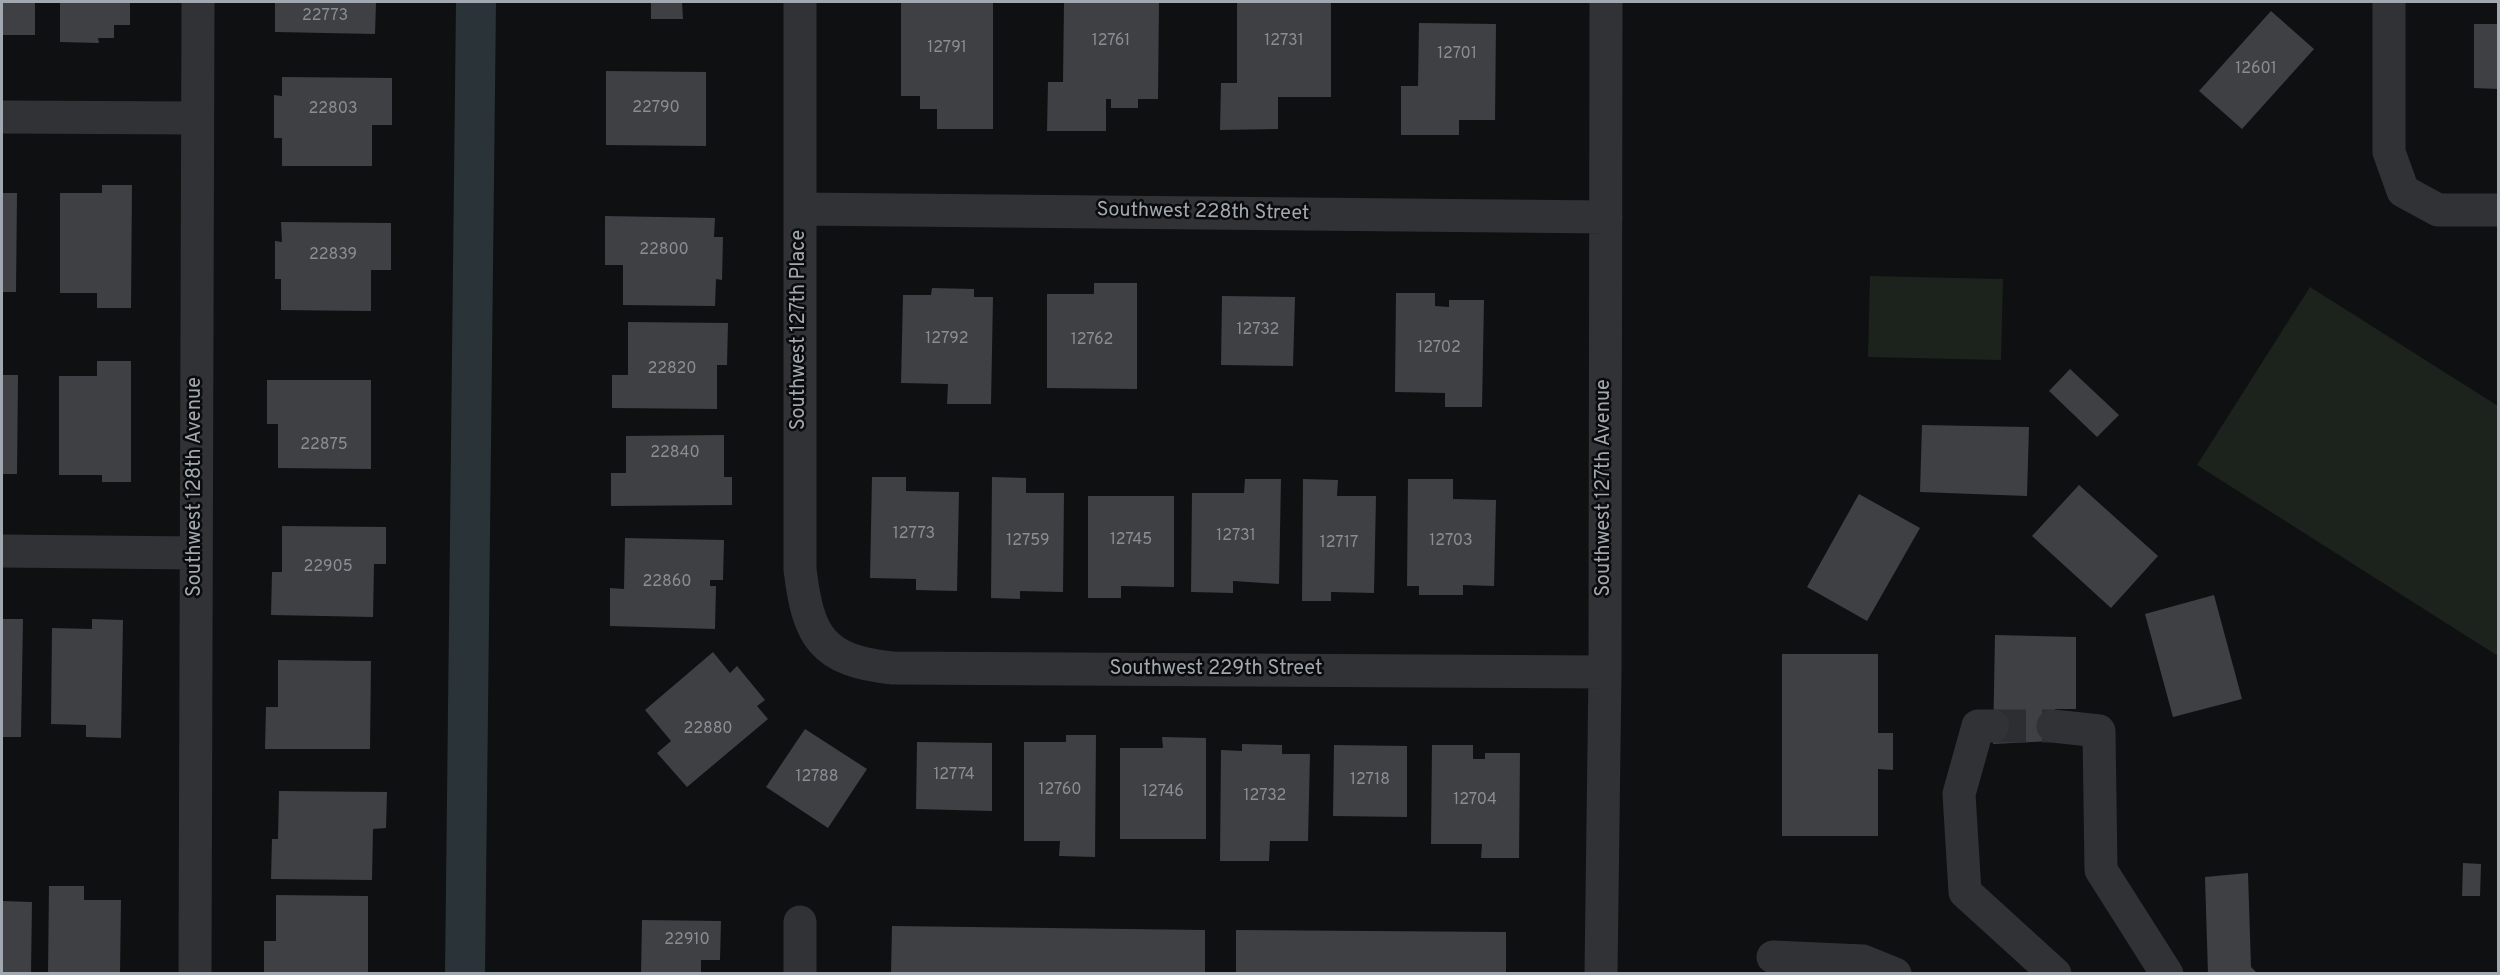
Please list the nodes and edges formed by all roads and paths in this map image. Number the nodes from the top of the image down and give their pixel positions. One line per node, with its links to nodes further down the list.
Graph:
1 (198, 2): 6 (street, Southwest 128th Avenue)
2 (800, 2): 7 (street, Southwest 127th Place)
3 (1606, 2): 9 (street, Southwest 127th Avenue)
4 (2389, 2): 8 (street)
5 (2, 117): 6 (street)
6 (197, 118): 11 (street, Southwest 128th Avenue)
7 (800, 209): 9 (street, Southwest 228th Street); 12 (street, Southwest 127th Place)
8 (2499, 210)
9 (1606, 217): 13 (street, Southwest 127th Avenue)
10 (2, 551): 11 (street)
11 (196, 553): 18 (street, Southwest 128th Avenue)
12 (831, 650): 13 (street, Southwest 229th Street)
13 (1605, 672): 20 (street, Southwest 127th Avenue)
14 (1993, 726): 22 (street)
15 (2053, 726): 23 (street)
16 (801, 922): 19 (street)
17 (1773, 957): 21 (street)
18 (195, 974)
19 (800, 974)
20 (1601, 974)
21 (1896, 974)
22 (2055, 974)
23 (2167, 974)

